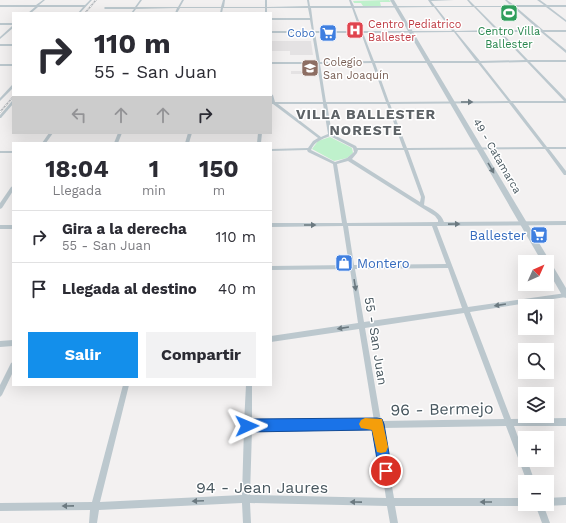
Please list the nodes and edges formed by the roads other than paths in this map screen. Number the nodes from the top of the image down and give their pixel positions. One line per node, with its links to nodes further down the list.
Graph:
1 (44, 0): 16 (street)
2 (91, 0): 17 (street)
3 (141, 0): 27 (street)
4 (182, 0): 28 (street)
5 (224, 0): 29 (street)
6 (266, 0): 30 (street)
7 (308, 0): 19 (street)
8 (350, 0): 20 (street)
9 (392, 0): 21 (street, 49 - Catamarca)
10 (429, 0): 11 (street); 22 (street)
11 (453, 0)
12 (468, 0): 23 (street)
13 (506, 0): 24 (street)
14 (538, 0): 25 (street)
15 (0, 6): 16 (street)
16 (37, 6): 17 (street); 31 (street)
17 (86, 6): 32 (street)
18 (566, 6): 25 (street)
19 (309, 7): 20 (street); 30 (street); 38 (street)
20 (353, 7): 21 (street); 50 (street)
21 (396, 7): 22 (street); 43 (street, 49 - Catamarca)
22 (435, 7): 23 (street); 44 (street)
23 (475, 7): 24 (street); 45 (street)
24 (513, 7): 25 (street); 46 (street)
25 (547, 7): 39 (street)
26 (105, 8): 27 (street)
27 (135, 8): 28 (street); 33 (street)
28 (179, 8): 29 (street); 34 (street)
29 (222, 8): 30 (street); 35 (street)
30 (266, 8): 36 (street)
31 (30, 12)
32 (80, 12)
33 (133, 12)
34 (177, 12)
35 (221, 12)
36 (266, 12)
37 (272, 19): 38 (street)
38 (311, 19): 49 (street)
39 (566, 21)
40 (0, 24): 41 (street)
41 (12, 24)
42 (12, 28): 51 (street)
43 (410, 31): 44 (street); 50 (street); 58 (street, 49 - Catamarca)
44 (455, 31): 45 (street); 59 (street)
45 (498, 31): 46 (street); 55 (street)
46 (541, 31): 47 (street); 54 (street)
47 (566, 31)
48 (272, 32): 49 (street)
49 (313, 32): 50 (street); 61 (street)
50 (362, 32): 57 (street)
51 (0, 38)
52 (0, 45): 53 (street)
53 (12, 45)
54 (566, 52)
55 (528, 61): 56 (street); 59 (street); 66 (street)
56 (566, 61)
57 (373, 62): 58 (street); 61 (street); 67 (street)
58 (428, 62): 59 (street); 68 (street, 49 - Catamarca)
59 (479, 62): 69 (street)
60 (272, 63): 61 (street)
61 (318, 63): 71 (street)
62 (0, 64): 63 (street)
63 (12, 64)
64 (12, 87): 65 (street)
65 (0, 100)
66 (566, 101): 69 (street)
67 (389, 102): 68 (street); 71 (street); 76 (street)
68 (452, 102): 69 (street, one-way to 69); 77 (street, 49 - Catamarca)
69 (510, 102): 78 (street)
70 (272, 103): 71 (street); 75 (street)
71 (325, 103): 74 (street)
72 (12, 104): 73 (street)
73 (0, 118)
74 (330, 136): 75 (street); 81 (street)
75 (320, 138): 80 (street)
76 (405, 148): 77 (street); 81 (street); 89 (street)
77 (479, 148): 78 (street); 91 (street, 49 - Catamarca, one-way to 91)
78 (545, 148): 79 (street); 87 (street)
79 (566, 148)
80 (309, 149): 82 (street); 86 (street)
81 (356, 149): 85 (street)
82 (272, 150)
83 (0, 152): 84 (street)
84 (12, 152)
85 (349, 159): 86 (street); 89 (street)
86 (335, 163): 93 (street, 55 - San Juan)
87 (566, 174)
88 (12, 189): 90 (street)
89 (422, 205): 95 (street)
90 (0, 207)
91 (523, 223): 92 (street); 95 (street, one-way to 91); 99 (street, 49 - Catamarca)
92 (566, 223)
93 (345, 224): 94 (street); 96 (street, one-way to 93); 102 (street, 55 - San Juan)
94 (434, 224): 95 (street); 100 (street)
95 (441, 224)
96 (272, 225)
97 (0, 227): 98 (street)
98 (12, 227)
99 (543, 255)
100 (449, 266): 102 (street); 105 (street)
101 (272, 268): 102 (street)
102 (352, 268): 106 (street, 55 - San Juan, one-way to 106)
103 (554, 274): 104 (street, 49 - Catamarca)
104 (566, 295): 105 (street, one-way to 105)
105 (467, 310): 106 (street); 114 (street)
106 (361, 325): 107 (street, one-way to 107); 116 (street, 55 - San Juan)
107 (272, 339)
108 (12, 343): 109 (street)
109 (0, 344)
110 (12, 367): 113 (street)
111 (126, 386): 124 (street)
112 (249, 386): 117 (street)
113 (0, 393)
114 (508, 422): 115 (street, 96 - Bermejo); 116 (street, 96 - Bermejo); 118 (street)
115 (566, 422)
116 (377, 424): 117 (street, 96 - Bermejo); 121 (street, 55 - San Juan)
117 (247, 426): 119 (street)
118 (528, 475)
119 (246, 499): 121 (street, 94 - Jean Jaures, one-way to 119); 124 (street, 94 - Jean Jaures, one-way to 124); 128 (street)
120 (566, 501): 123 (street)
121 (391, 502): 122 (street, 94 - Jean Jaures, one-way to 121); 129 (street, 55 - San Juan)
122 (518, 502)
123 (554, 502)
124 (95, 506): 125 (street, 94 - Jean Jaures, one-way to 125); 127 (street)
125 (0, 507)
126 (542, 511): 130 (street)
127 (93, 523)
128 (247, 523)
129 (394, 523)
130 (546, 523)

